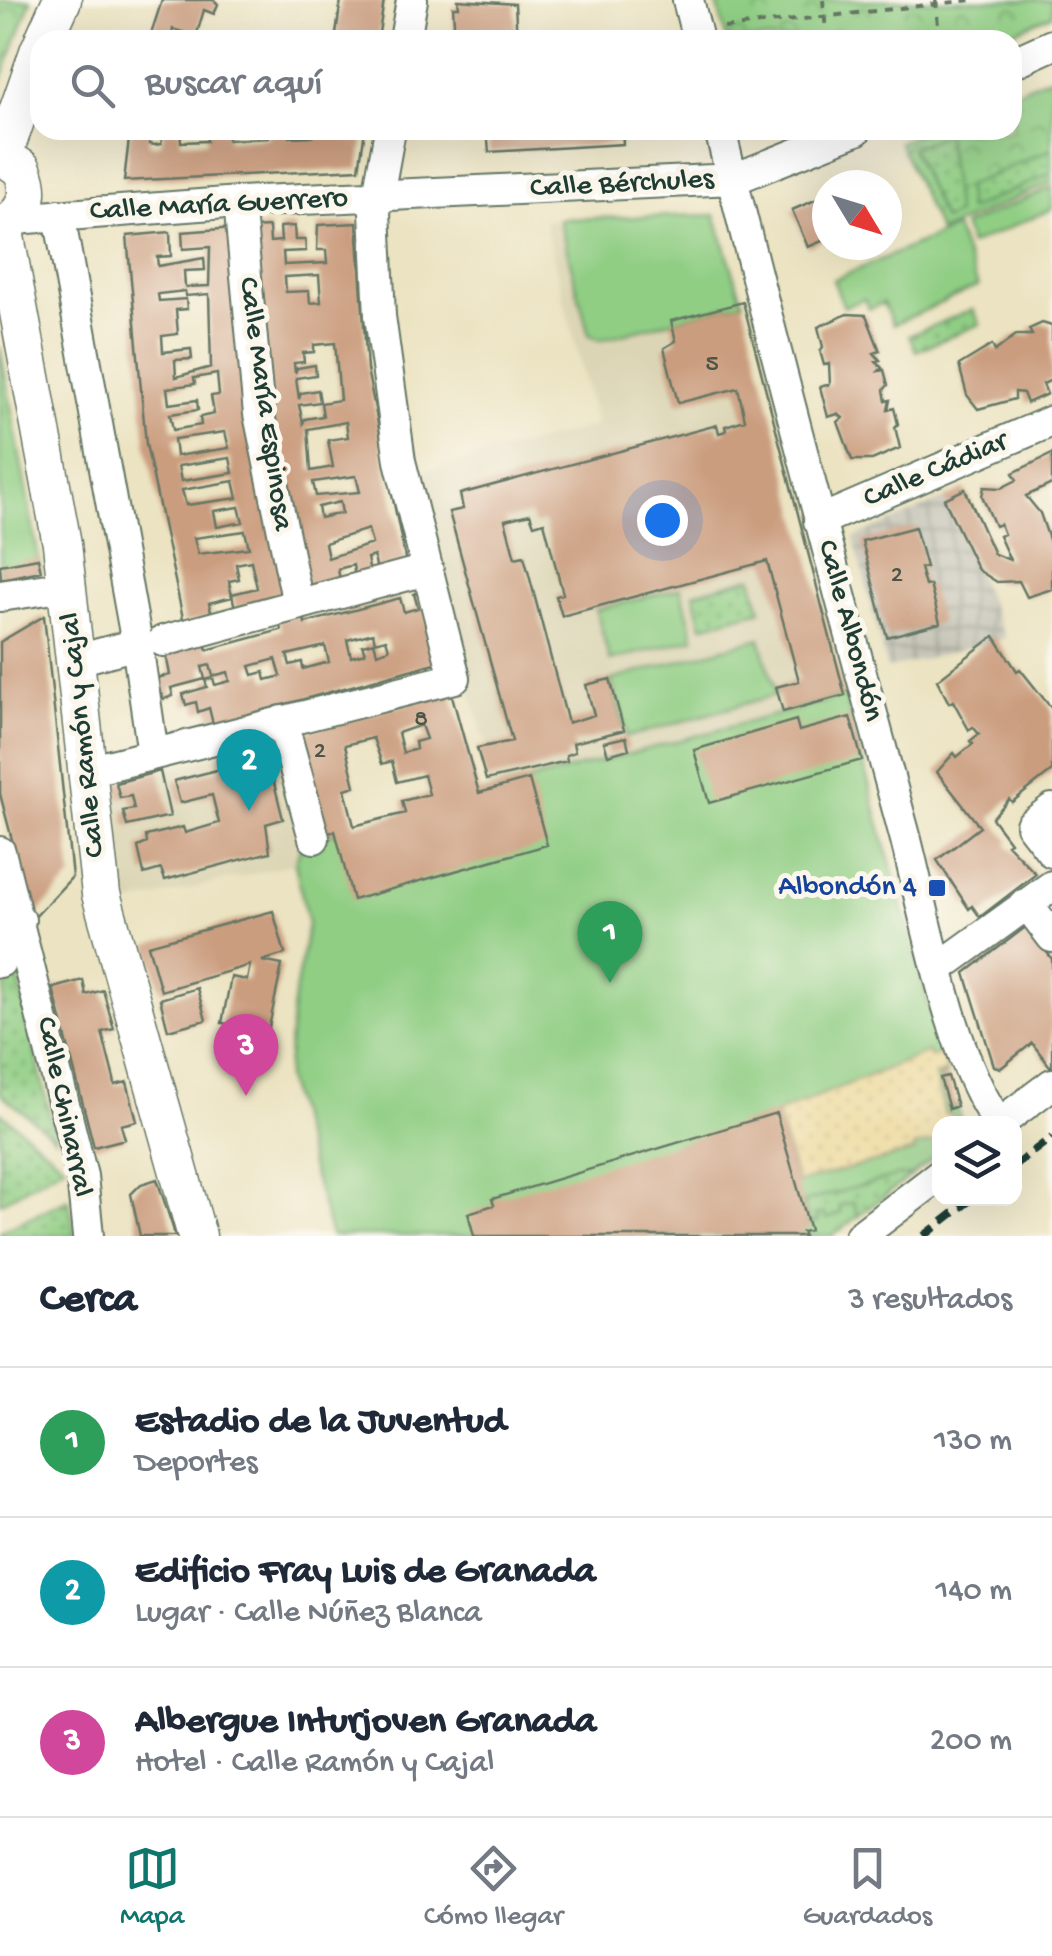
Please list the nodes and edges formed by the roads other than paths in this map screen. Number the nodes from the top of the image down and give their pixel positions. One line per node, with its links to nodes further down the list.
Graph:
1 (62, 0): 4 (main road)
2 (412, 0): 5 (street)
3 (688, 0): 6 (street)
4 (48, 30)
5 (407, 30)
6 (706, 30)
7 (1052, 45): 8 (street)
8 (1022, 58)
9 (30, 75): 13 (main road)
10 (388, 140): 15 (street)
11 (723, 140): 14 (street, Calle Albondón)
12 (832, 140): 14 (street, Calle Bérchules)
13 (1, 154): 17 (main road)
14 (734, 180): 15 (street, Calle Bérchules); 20 (street, Calle Albondón)
15 (378, 198): 16 (street, Calle María Guerrero); 27 (street)
16 (238, 202): 18 (street, Calle María Guerrero); 24 (street, Calle María Espinosa)
17 (12, 216): 18 (street, Calle María Guerrero); 22 (main road, Calle Ramón y Cajal)
18 (59, 216): 25 (street, Calle Ramón y Cajal)
19 (1052, 421): 20 (street, Calle Cádiar)
20 (819, 521): 39 (street, Calle Albondón)
21 (415, 573): 24 (street)
22 (68, 586): 23 (street); 26 (main road, Calle Ramón y Cajal)
23 (6, 601)
24 (298, 604): 25 (street)
25 (150, 642): 26 (street); 28 (street, Calle Ramón y Cajal)
26 (77, 660): 29 (main road, Calle Ramón y Cajal)
27 (282, 722): 28 (street); 31 (street)
28 (153, 754): 29 (street)
29 (88, 771): 45 (main road, Calle Ramón y Cajal)
30 (1052, 809): 33 (street)
31 (314, 838)
32 (0, 852): 36 (street, Calle Chinarral)
33 (1052, 852)
34 (1052, 886): 35 (street)
35 (1027, 904): 37 (street); 39 (street)
36 (10, 918): 38 (street); 44 (street, Calle Chinarral)
37 (1052, 937)
38 (0, 962)
39 (940, 967): 41 (street, Calle Albondón)
40 (1052, 1084): 42 (street)
41 (994, 1116)
42 (1009, 1116)
43 (932, 1181): 46 (street)
44 (88, 1236)
45 (198, 1236)
46 (860, 1236)

